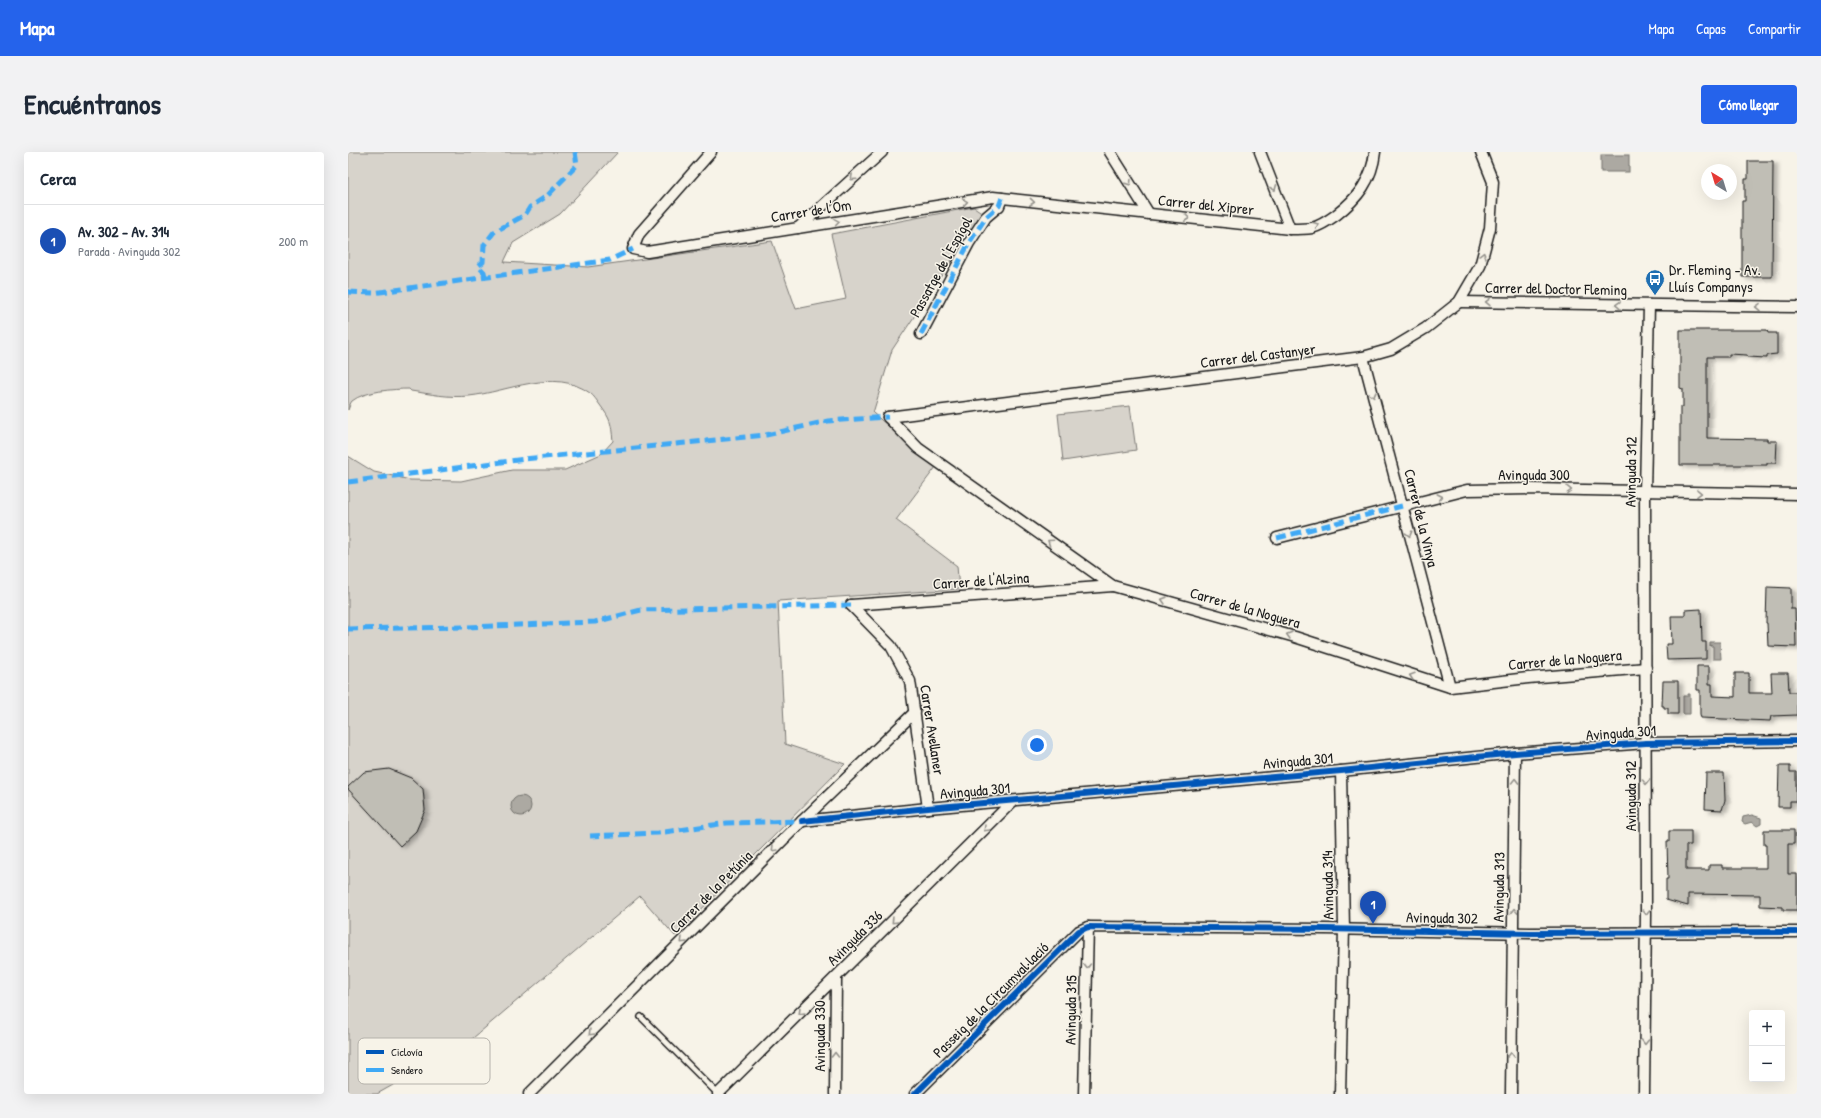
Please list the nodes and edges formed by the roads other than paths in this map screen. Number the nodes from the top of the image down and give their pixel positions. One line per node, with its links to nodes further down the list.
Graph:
1 (711, 152): 9 (street, Carrer de l'Om)
2 (882, 152): 9 (street, one-way to 9)
3 (1110, 152): 8 (street, one-way to 8)
4 (1260, 152): 10 (street, one-way to 10)
5 (1375, 152): 10 (street, Carrer del Xiprer, one-way to 5)
6 (1481, 152): 11 (street, Carrer del Castanyer, one-way to 6)
7 (998, 198): 8 (street, Carrer del Xiprer, one-way to 8); 9 (street, Carrer de l'Om, one-way to 7); 14 (street, Passatge de l'Espígol)
8 (1148, 214): 10 (street, Carrer del Xiprer, one-way to 10)
9 (798, 228)
10 (1290, 229)
11 (1459, 302): 12 (street, Carrer del Doctor Fleming, one-way to 11); 15 (street, Carrer del Castanyer)
12 (1649, 305): 13 (street, Carrer del Doctor Fleming, one-way to 12); 17 (street, Avinguda 312)
13 (1797, 307)
14 (922, 334)
15 (1363, 357): 16 (street, Carrer del Castanyer); 19 (street, Carrer de la Vinya, one-way to 19)
16 (888, 417): 21 (street, Carrer de la Noguera, one-way to 16)
17 (1645, 492): 18 (street, Avinguda 300, one-way to 18); 19 (street, Avinguda 300, one-way to 17); 23 (street, Avinguda 312)
18 (1797, 494)
19 (1402, 506): 20 (street, Avinguda 300); 24 (street, Carrer de la Vinya, one-way to 24)
20 (1277, 538)
21 (1112, 586): 22 (street, Carrer de l'Alzina); 24 (street, Carrer de la Noguera, one-way to 21)
22 (851, 605): 25 (street, Carrer Avellaner)
23 (1646, 668): 24 (street, Carrer de la Noguera); 27 (street, Avinguda 312)
24 (1450, 687)
25 (915, 712): 31 (street, Carrer Avellaner); 32 (street, Carrer de la Petúnia)
26 (1797, 741): 27 (street, Avinguda 301)
27 (1646, 743): 28 (street, Avinguda 301); 36 (street, Avinguda 312, one-way to 36)
28 (1515, 753): 29 (street, Avinguda 301); 35 (street, Avinguda 313, one-way to 28)
29 (1341, 770): 30 (street, Avinguda 301); 34 (street, Avinguda 314)
30 (1013, 801): 31 (street, Avinguda 301); 38 (street, Avinguda 336, one-way to 38)
31 (928, 808): 32 (street, Avinguda 301)
32 (802, 822): 40 (street, Carrer de la Petúnia, one-way to 40)
33 (1088, 927): 34 (street, Avinguda 302); 43 (street, Passeig de la Circumval·lació); 44 (street, Avinguda 315, one-way to 44)
34 (1344, 929): 35 (street, Avinguda 302); 45 (street, Avinguda 314)
35 (1512, 932): 36 (street, Avinguda 302); 46 (street, Avinguda 313, one-way to 35)
36 (1646, 932): 37 (street, Avinguda 302); 47 (street, Avinguda 312, one-way to 47)
37 (1797, 932)
38 (836, 978): 41 (street, Avinguda 336, one-way to 41); 42 (street, Avinguda 330, one-way to 38)
39 (641, 1017): 41 (lane)
40 (529, 1094)
41 (718, 1094)
42 (835, 1094)
43 (915, 1094)
44 (1084, 1094)
45 (1340, 1094)
46 (1511, 1094)
47 (1644, 1094)

